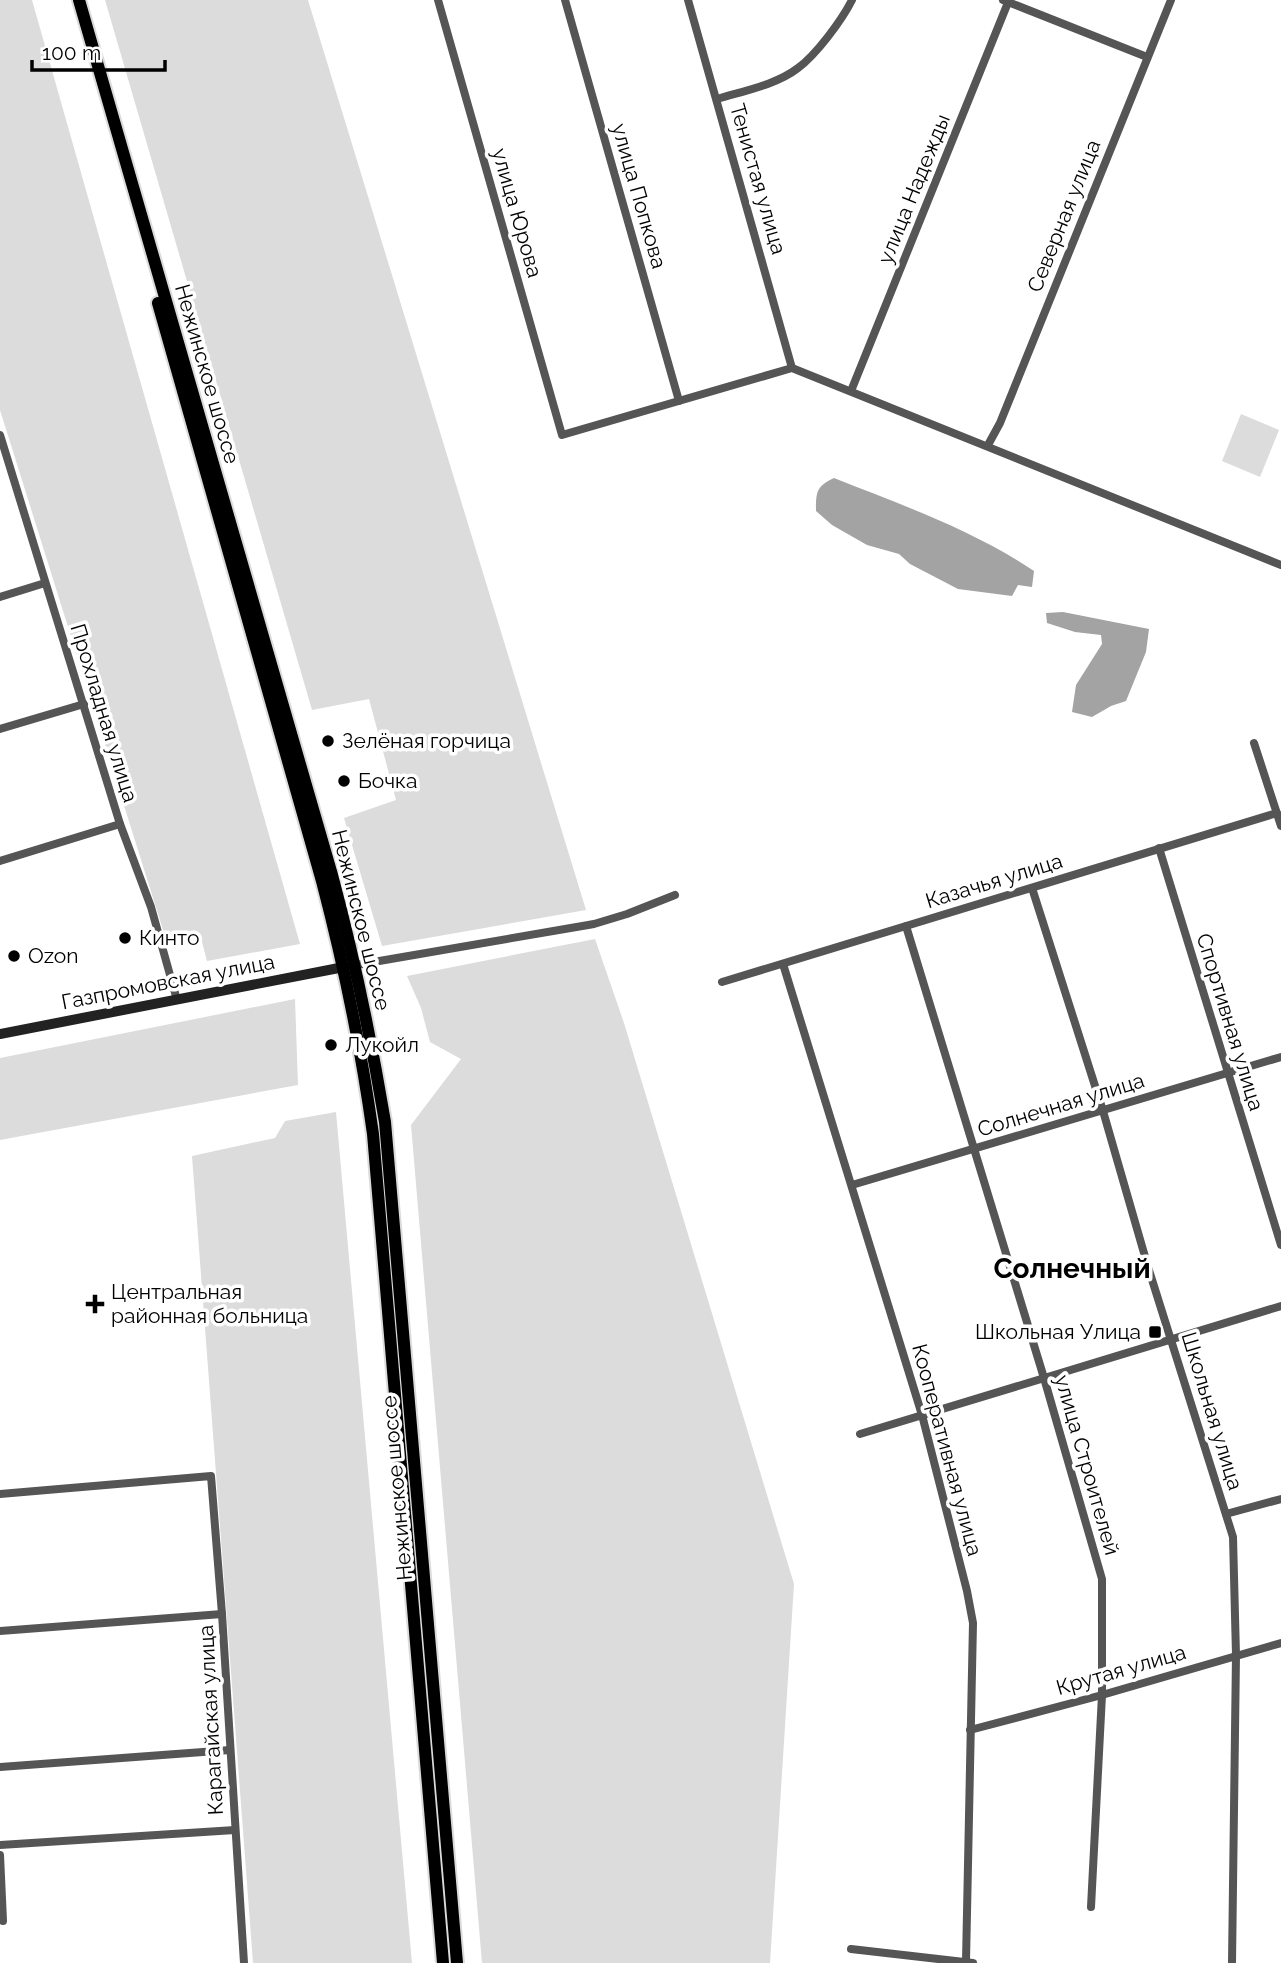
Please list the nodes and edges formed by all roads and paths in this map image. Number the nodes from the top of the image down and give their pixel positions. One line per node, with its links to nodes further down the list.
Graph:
1 (71, 0): 32 (main road, Нежинское шоссе)
2 (79, 0): 32 (main road, Нежинское шоссе)
3 (438, 0): 13 (street, улица Юрова)
4 (565, 0): 13 (street, улица Попкова)
5 (688, 0): 10 (street, Тенистая улица)
6 (852, 0): 10 (street)
7 (1171, 0): 9 (street, Северная улица)
8 (1007, 1): 9 (street); 12 (street, улица Надежды)
9 (1147, 57): 15 (street, Северная улица)
10 (717, 99): 11 (street, Тенистая улица)
11 (792, 368): 12 (street); 13 (street)
12 (851, 391): 15 (street)
13 (679, 401)
14 (0, 435): 16 (street, Прохладная улица)
15 (988, 445): 17 (street)
16 (5, 465): 18 (street, Прохладная улица)
17 (1281, 565)
18 (45, 583): 19 (street); 20 (street, Прохладная улица)
19 (0, 597)
20 (84, 704): 21 (street); 24 (street, Прохладная улица)
21 (0, 729)
22 (1254, 743): 23 (street)
23 (1277, 813): 25 (street); 26 (street, Казачья улица)
24 (120, 824): 27 (street); 34 (street, Прохладная улица)
25 (1281, 826)
26 (1159, 848): 28 (street, Казачья улица); 37 (street, Спортивная улица)
27 (0, 861)
28 (1031, 888): 30 (street, Казачья улица); 38 (street, Школьная улица)
29 (675, 895): 32 (street)
30 (906, 926): 31 (street, Казачья улица); 39 (street, улица Строителей)
31 (783, 964): 33 (street, Казачья улица); 40 (street, Кооперативная улица)
32 (350, 966): 34 (main road, Газпромовская улица); 66 (main road, Нежинское шоссе); 67 (main road, Нежинское шоссе)
33 (722, 982)
34 (177, 1000): 35 (main road, Газпромовская улица)
35 (0, 1034)
36 (1281, 1057): 37 (street, Солнечная улица)
37 (1227, 1072): 38 (street, Солнечная улица); 41 (street, Спортивная улица)
38 (1103, 1111): 39 (street, Солнечная улица); 43 (street, Школьная улица)
39 (975, 1149): 40 (street, Солнечная улица); 44 (street, улица Строителей)
40 (852, 1185): 45 (street, Кооперативная улица)
41 (1281, 1245)
42 (1281, 1306): 43 (street)
43 (1172, 1339): 44 (street); 49 (street, Школьная улица)
44 (1044, 1378): 45 (street); 54 (street, улица Строителей)
45 (922, 1415): 46 (street); 55 (street, Кооперативная улица)
46 (860, 1434)
47 (0, 1494): 50 (street, Карагайская улица)
48 (1281, 1499): 49 (street)
49 (1226, 1514): 53 (street, Школьная улица)
50 (222, 1614): 51 (street); 56 (street, Карагайская улица)
51 (0, 1631)
52 (1281, 1643): 53 (street, Крутая улица)
53 (1236, 1655): 54 (street, Крутая улица); 68 (street, Школьная улица)
54 (1102, 1695): 55 (street, Крутая улица); 61 (street, улица Строителей)
55 (970, 1730): 64 (street, Кооперативная улица)
56 (230, 1751): 57 (street); 58 (street, Карагайская улица)
57 (0, 1767)
58 (235, 1830): 59 (street); 65 (street, Карагайская улица)
59 (0, 1845)
60 (0, 1855): 62 (street)
61 (1091, 1907)
62 (4, 1921)
63 (851, 1949): 64 (street)
64 (970, 1962)
65 (244, 1963)
66 (443, 1963)
67 (457, 1963)
68 (1232, 1963)

